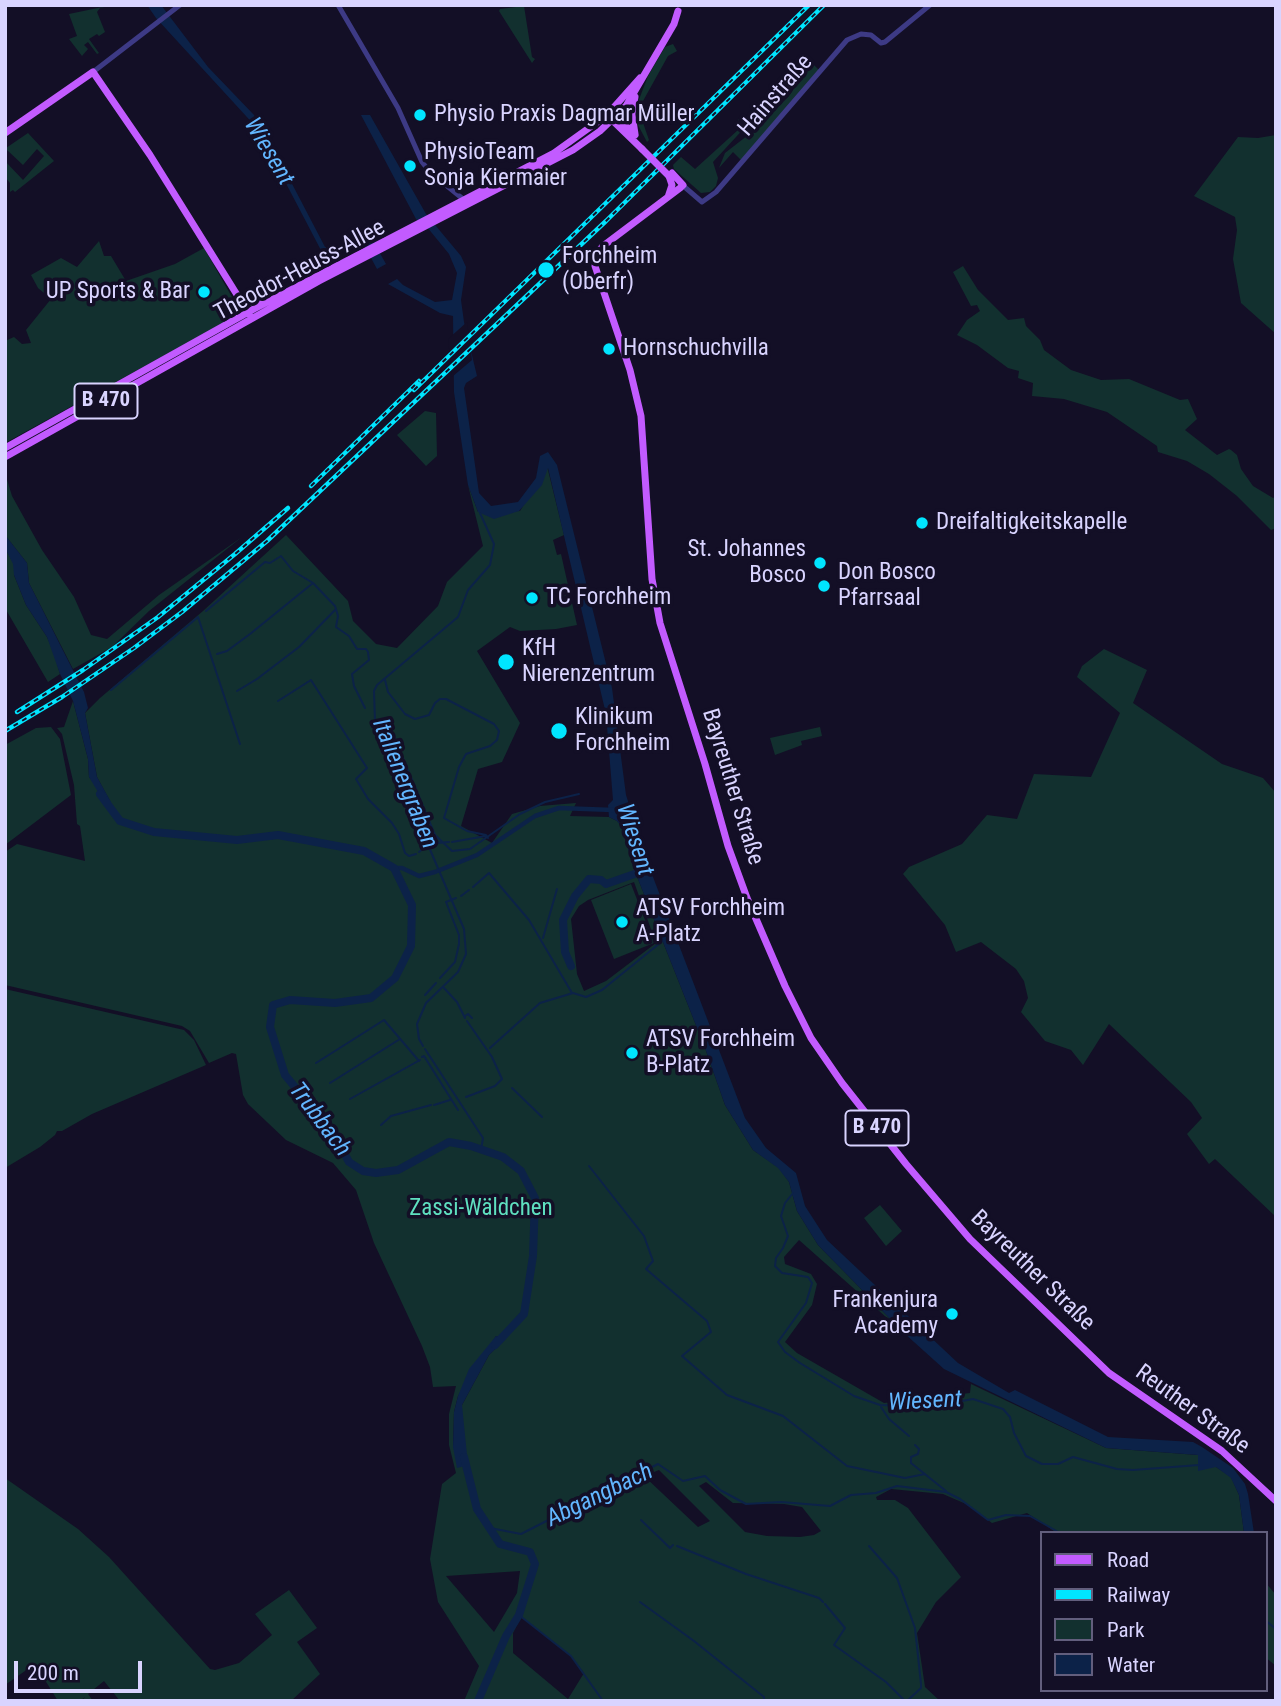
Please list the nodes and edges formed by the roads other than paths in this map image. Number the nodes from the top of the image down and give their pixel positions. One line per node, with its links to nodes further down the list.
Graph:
1 (180, 5): 5 (street)
2 (338, 5): 17 (street)
3 (930, 5): 15 (street, Hainstraße)
4 (680, 8): 6 (main road); 7 (main road)
5 (93, 72): 10 (main road); 19 (main road)
6 (636, 92): 7 (main road); 11 (main road)
7 (612, 116): 8 (main road, Theodor-Heuss-Allee); 9 (main road); 11 (main road); 13 (main road, Theodor-Heuss-Allee / B 470)
8 (600, 131): 9 (main road, B 470); 13 (main road, Theodor-Heuss-Allee / B 470)
9 (622, 131): 12 (main road)
10 (5, 133)
11 (635, 134): 12 (main road)
12 (644, 147): 14 (main road, bridge)
13 (556, 156): 17 (main road, Theodor-Heuss-Allee / B 470)
14 (670, 175): 15 (main road); 16 (main road)
15 (682, 185): 16 (main road, Bayreuther Straße / B 470)
16 (668, 197): 23 (main road, Bayreuther Straße / B 470)
17 (466, 202): 18 (main road, Theodor-Heuss-Allee / B 470)
18 (359, 257): 20 (main road, Theodor-Heuss-Allee / B 470); 21 (main road, Theodor-Heuss-Allee / B 470)
19 (237, 296): 20 (main road); 21 (main road)
20 (264, 304): 21 (main road, Theodor-Heuss-Allee / B 470)
21 (250, 315): 22 (main road, Theodor-Heuss-Allee / B 470)
22 (6, 453)
23 (1086, 1350): 24 (main road, Reuther Straße / B 470)
24 (1276, 1501)

